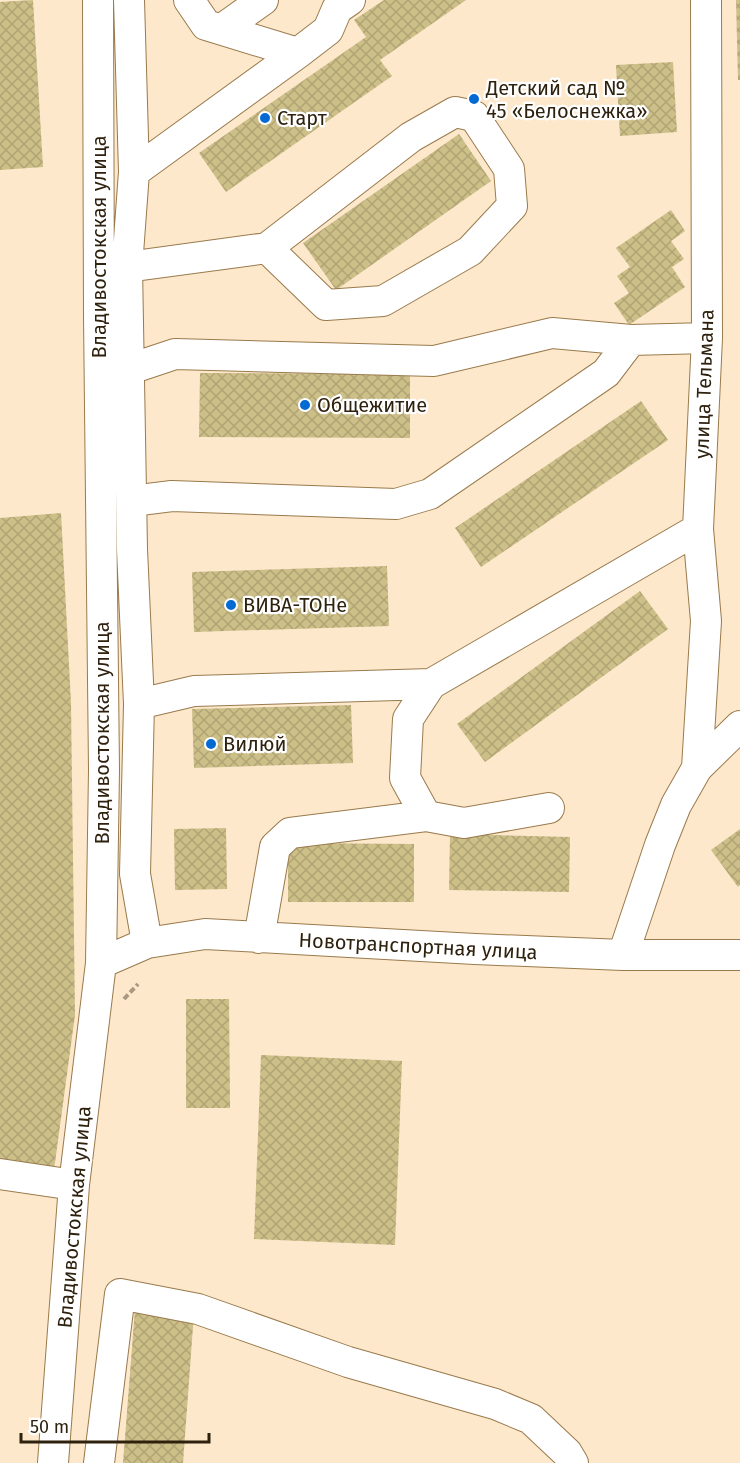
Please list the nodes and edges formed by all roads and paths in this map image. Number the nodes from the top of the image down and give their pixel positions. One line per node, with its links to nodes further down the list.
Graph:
1 (98, 0): 27 (street, Владивостокская улица)
2 (129, 0): 9 (street)
3 (189, 0): 7 (street)
4 (263, 0): 7 (street)
5 (350, 0): 8 (street)
6 (706, 0): 12 (street, улица Тельмана)
7 (222, 29): 8 (street)
8 (298, 53): 9 (street)
9 (134, 172): 11 (street)
10 (267, 248): 10 (street); 11 (street)
11 (127, 267): 14 (street)
12 (707, 338): 13 (street); 16 (street, улица Тельмана)
13 (631, 340): 14 (street); 15 (street)
14 (130, 369): 15 (street)
15 (132, 501): 18 (street)
16 (698, 529): 17 (street); 20 (street, улица Тельмана)
17 (431, 684): 18 (street); 22 (street)
18 (139, 704): 24 (street)
19 (740, 726): 20 (street)
20 (697, 768): 25 (street)
21 (549, 808): 22 (street)
22 (426, 816): 23 (street)
23 (259, 938): 24 (street, Новотранспортная улица); 25 (street, Новотранспортная улица)
24 (147, 944): 27 (street, Новотранспортная улица)
25 (623, 955): 26 (street, Новотранспортная улица)
26 (740, 955)
27 (101, 963): 29 (street, Владивостокская улица)
28 (0, 1174): 29 (street)
29 (74, 1185): 30 (street, Владивостокская улица)
30 (53, 1463)
31 (99, 1463): 32 (street)
32 (573, 1463)

